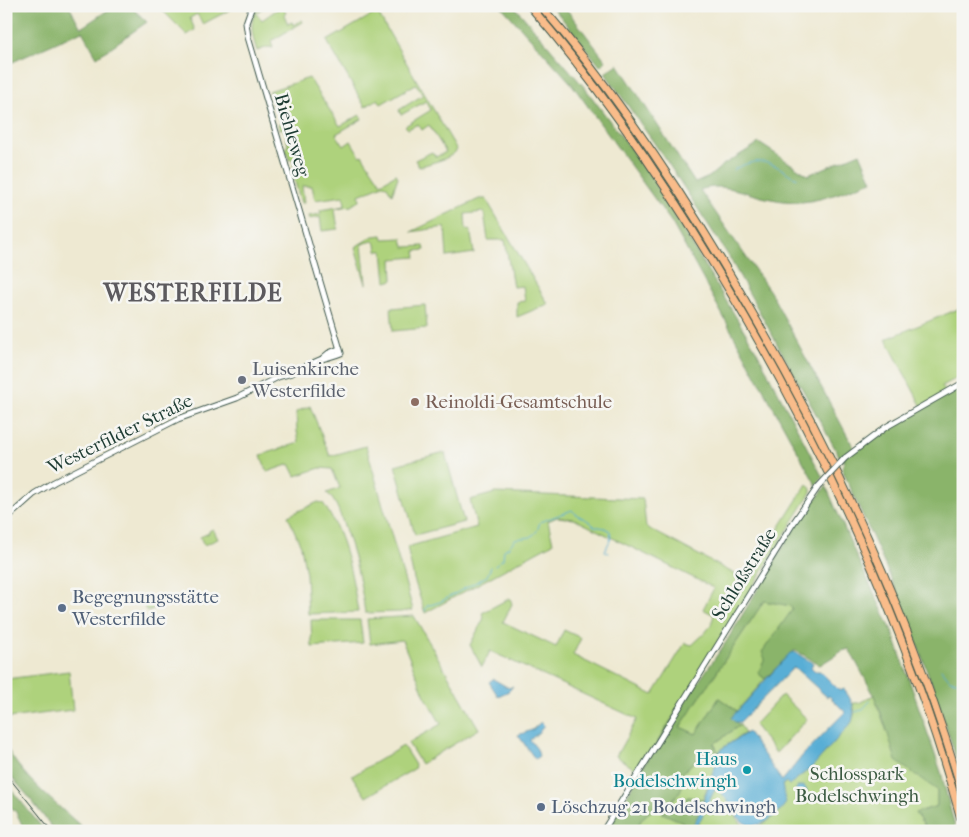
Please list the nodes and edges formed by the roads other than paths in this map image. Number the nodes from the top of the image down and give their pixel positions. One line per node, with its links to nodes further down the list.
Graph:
1 (252, 6): 4 (street, Biehleweg)
2 (530, 6): 8 (highway)
3 (541, 6): 7 (highway)
4 (340, 351): 6 (street, Westerfilder Straße)
5 (963, 383): 9 (street, Schloßstraße, bridge)
6 (6, 519)
7 (963, 795)
8 (963, 826)
9 (602, 831)

